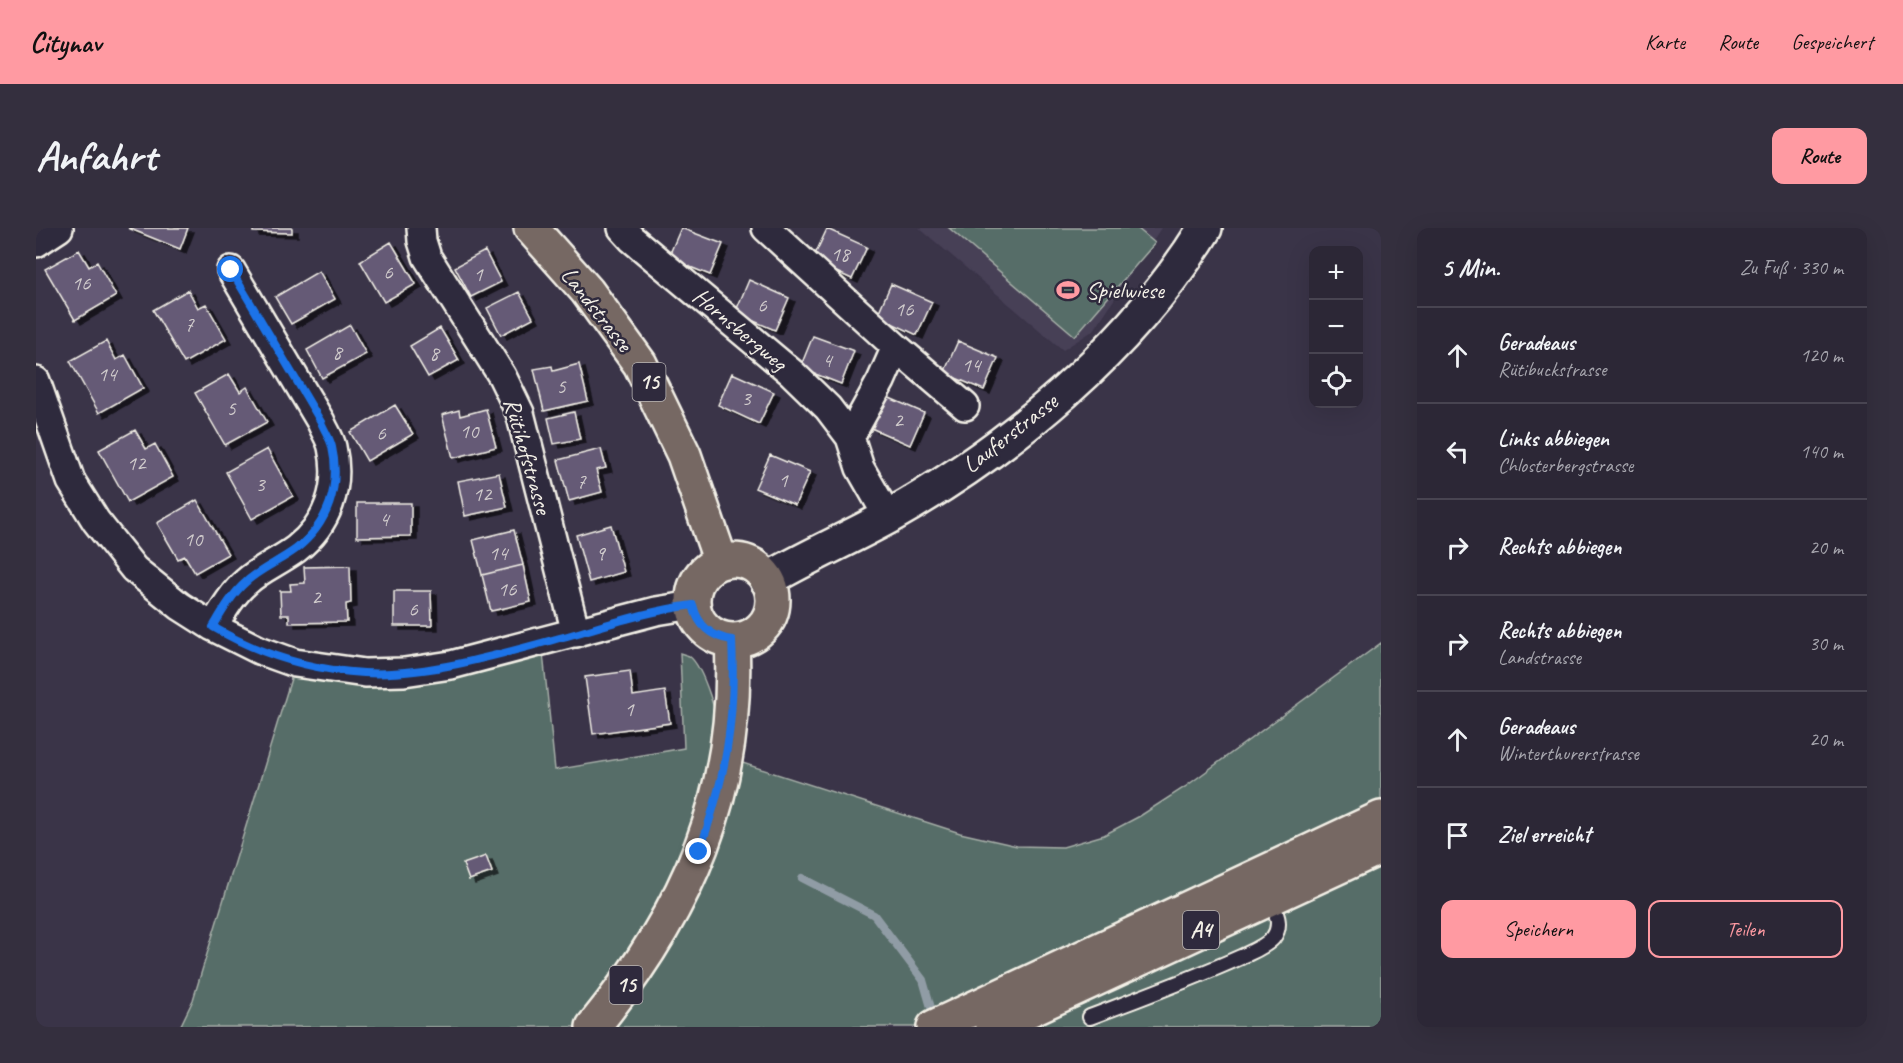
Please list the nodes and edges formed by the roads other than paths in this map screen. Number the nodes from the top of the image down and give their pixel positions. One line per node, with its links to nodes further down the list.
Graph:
1 (59, 228): 7 (street)
2 (421, 228): 18 (street, Rütihofstrasse)
3 (531, 228): 14 (main road, Landstrasse / 15)
4 (622, 228): 12 (street, Hornsbergweg)
5 (766, 228): 9 (street)
6 (1205, 228): 13 (street, Lauferstrasse)
7 (36, 243)
8 (231, 270): 17 (street)
9 (897, 347): 11 (street); 12 (street)
10 (36, 381): 17 (street)
11 (965, 406)
12 (850, 437): 13 (street, Hornsbergweg)
13 (888, 517): 15 (street, Lauferstrasse)
14 (721, 562): 15 (main road); 16 (main road)
15 (767, 580): 19 (main road)
16 (693, 605): 18 (street); 19 (main road)
17 (213, 627): 18 (street)
18 (576, 633)
19 (732, 640): 26 (main road, 15)
20 (1381, 818): 23 (main road, A4)
21 (1381, 847): 22 (main road, A4)
22 (1269, 899): 23 (main road, A4); 24 (lane)
23 (1017, 1002): 25 (main road, A4); 27 (main road, A4)
24 (1090, 1017)
25 (937, 1025)
26 (593, 1027)
27 (992, 1027)

